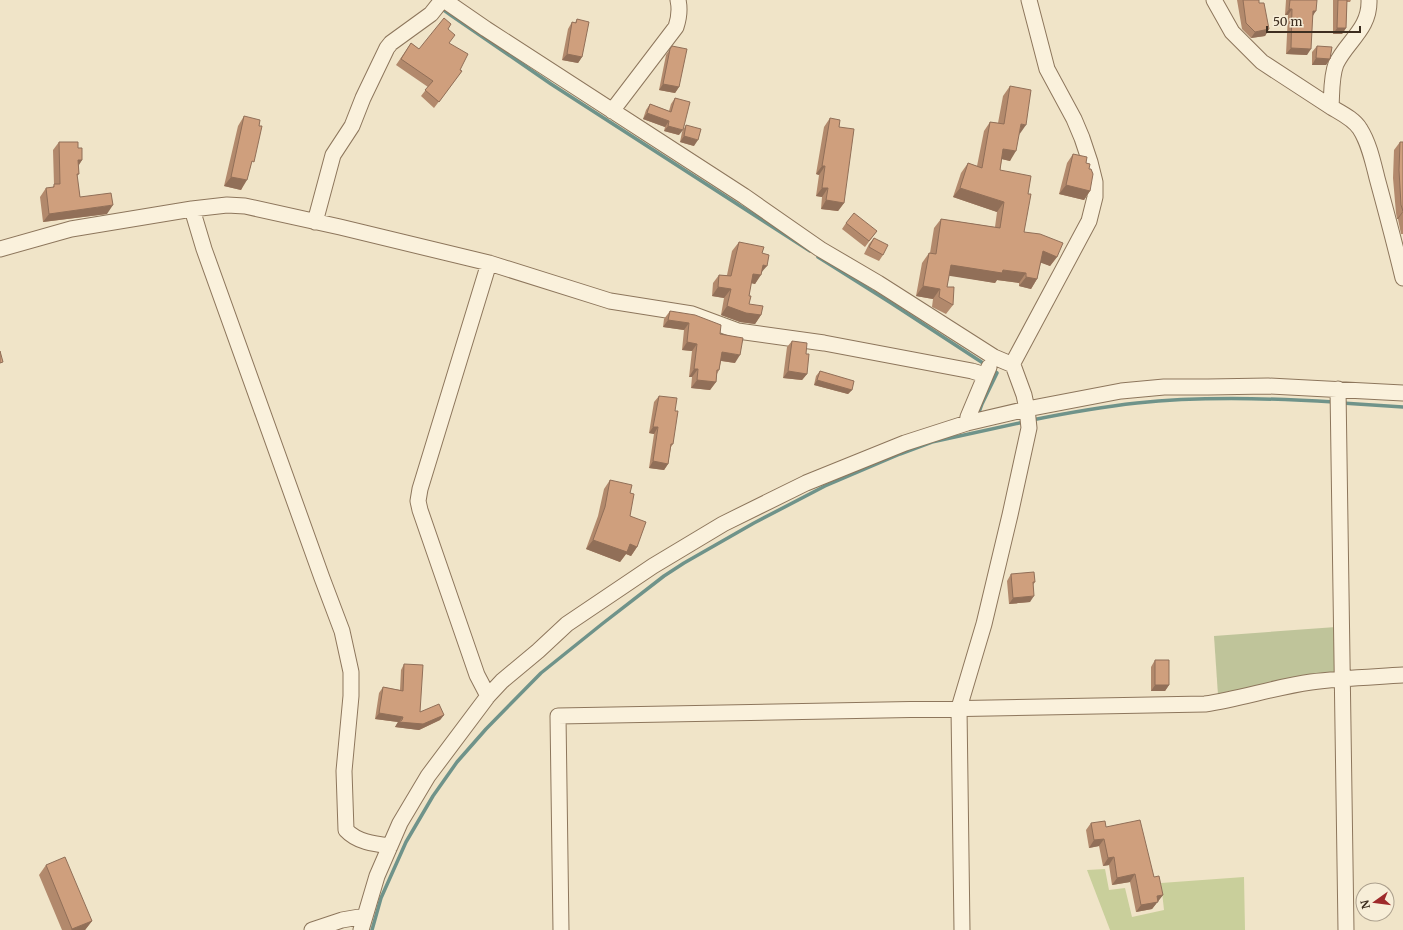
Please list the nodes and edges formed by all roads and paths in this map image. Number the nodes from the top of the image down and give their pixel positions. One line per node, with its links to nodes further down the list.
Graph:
1 (443, 0): 7 (street); 9 (street)
2 (678, 0): 7 (street)
3 (1029, 0): 14 (street)
4 (1214, 0): 6 (street)
5 (1369, 0): 6 (street)
6 (1331, 107): 12 (street)
7 (612, 110): 13 (street)
8 (192, 209): 9 (street); 10 (street); 24 (street)
9 (315, 222): 11 (street)
10 (0, 249)
11 (489, 263): 15 (street); 22 (street)
12 (1403, 278)
13 (994, 357): 14 (street); 15 (street)
14 (1014, 365): 18 (street)
15 (985, 376): 19 (street)
16 (1403, 393): 17 (street)
17 (1338, 397): 18 (street); 21 (street)
18 (1028, 417): 19 (street); 23 (street)
19 (966, 423): 22 (street)
20 (1403, 675): 21 (street)
21 (1342, 680): 23 (street); 29 (street)
22 (488, 696): 24 (street)
23 (959, 708): 27 (street); 28 (street)
24 (390, 846): 25 (street)
25 (363, 923): 26 (street)
26 (312, 930)
27 (561, 930)
28 (962, 930)
29 (1346, 930)

